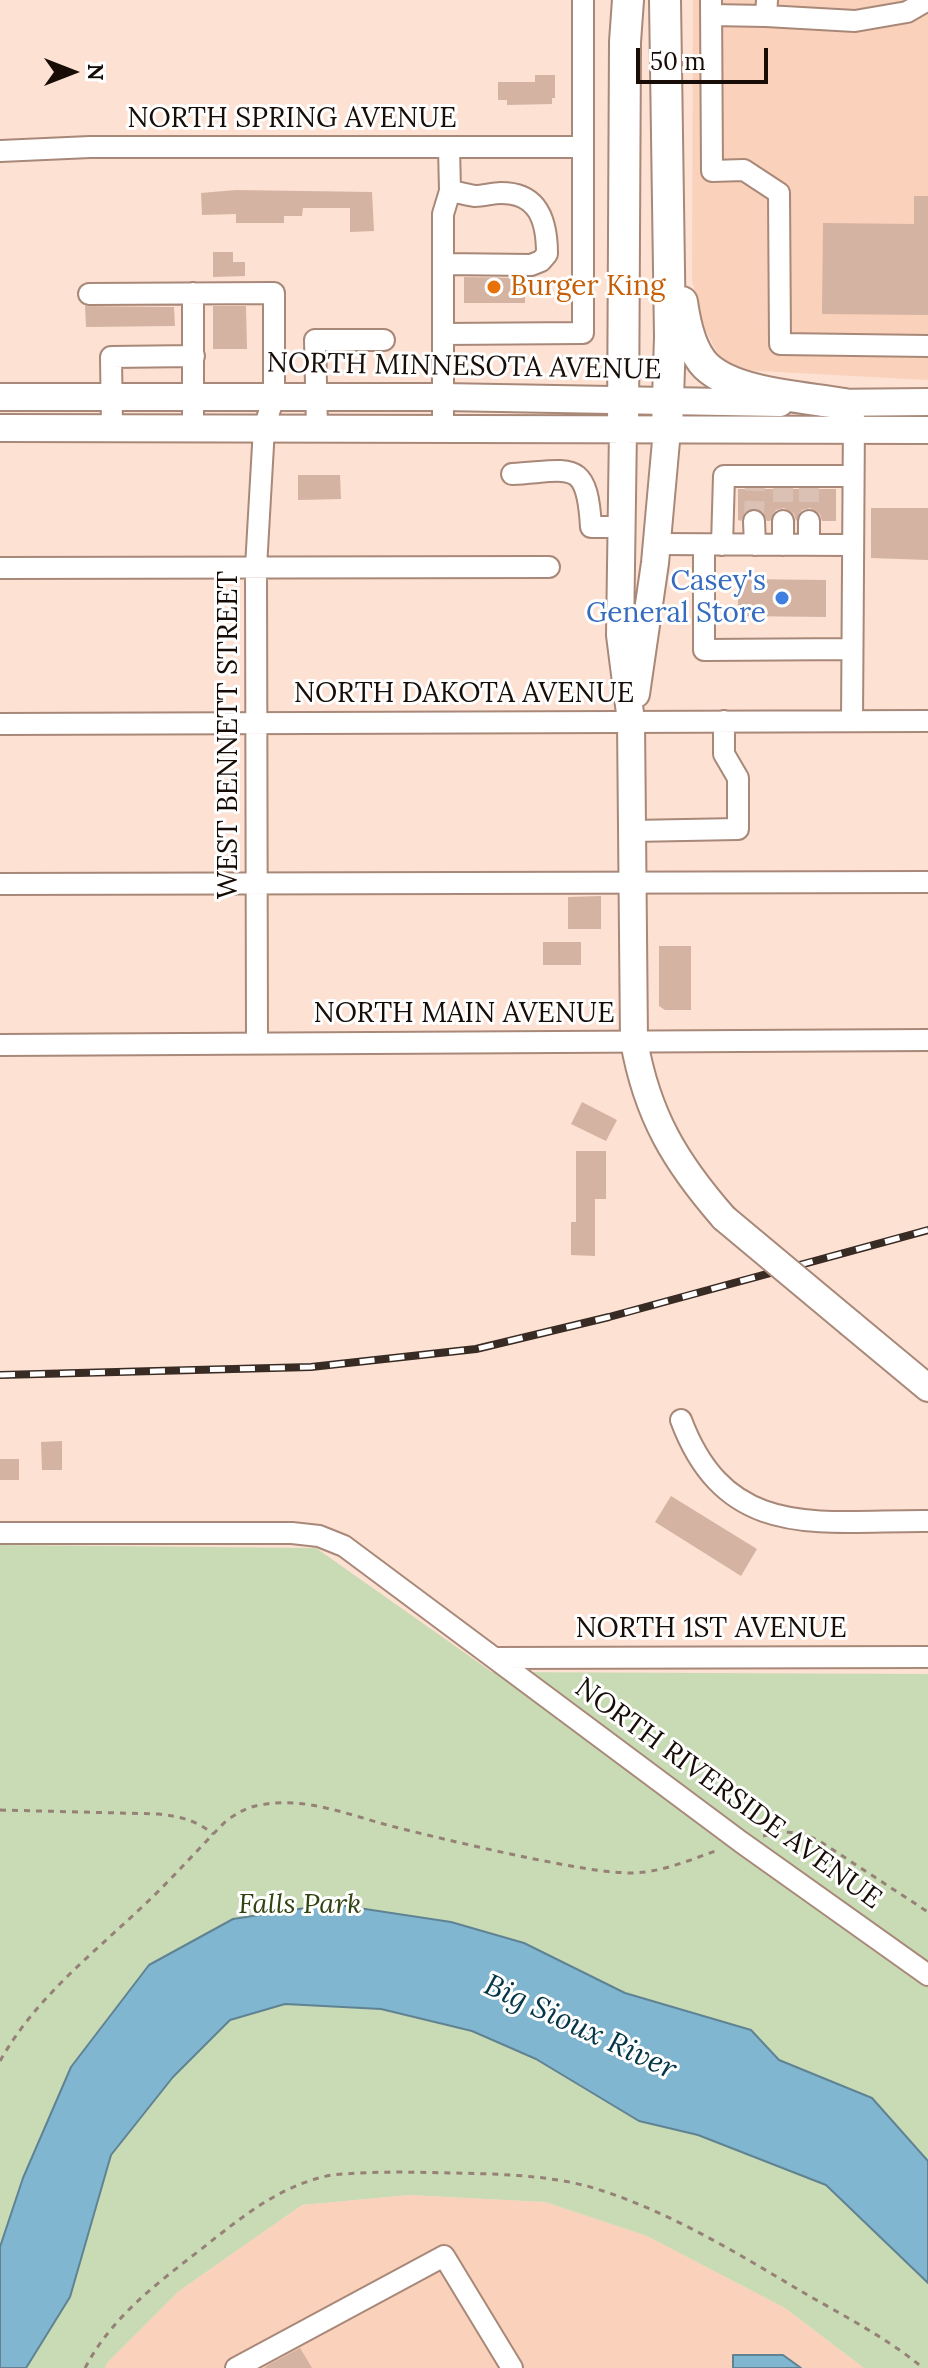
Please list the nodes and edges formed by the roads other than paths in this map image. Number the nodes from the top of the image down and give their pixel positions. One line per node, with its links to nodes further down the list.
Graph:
1 (583, 0): 9 (street)
2 (628, 0): 28 (highway)
3 (665, 0): 11 (highway)
4 (928, 0): 7 (street)
5 (711, 8): 6 (street); 18 (street)
6 (767, 8): 7 (street)
7 (819, 9)
8 (449, 147): 9 (street, NORTH SPRING AVENUE); 10 (street, NORTH SPRING AVENUE); 12 (street)
9 (583, 147): 16 (street)
10 (0, 151)
11 (667, 190): 27 (highway); 29 (highway)
12 (450, 191): 13 (street); 13 (street)
13 (443, 264): 16 (street)
14 (193, 293): 15 (street); 19 (street); 23 (street, WEST BENNETT STREET)
15 (89, 294)
16 (443, 334): 25 (street)
17 (384, 340): 24 (street)
18 (928, 346)
19 (194, 356): 21 (street); 22 (street)
20 (0, 397): 21 (main road, NORTH MINNESOTA AVENUE)
21 (112, 397): 22 (main road, NORTH MINNESOTA AVENUE); 31 (street)
22 (193, 397): 23 (main road, NORTH MINNESOTA AVENUE); 32 (street)
23 (274, 397): 24 (main road, NORTH MINNESOTA AVENUE); 33 (street, WEST BENNETT STREET)
24 (316, 397): 25 (main road, NORTH MINNESOTA AVENUE); 34 (street)
25 (443, 397): 28 (main road, NORTH MINNESOTA AVENUE); 35 (street)
26 (928, 402): 27 (main road, NORTH MINNESOTA AVENUE)
27 (851, 412): 29 (main road, NORTH MINNESOTA AVENUE); 36 (main road, NORTH MINNESOTA AVENUE); 38 (street)
28 (624, 414): 29 (main road, NORTH MINNESOTA AVENUE); 35 (main road, NORTH MINNESOTA AVENUE); 42 (main road)
29 (668, 416): 43 (main road)
30 (0, 428): 31 (main road, NORTH MINNESOTA AVENUE)
31 (112, 428): 32 (main road, NORTH MINNESOTA AVENUE)
32 (193, 428): 33 (main road, NORTH MINNESOTA AVENUE)
33 (264, 428): 34 (main road, NORTH MINNESOTA AVENUE); 49 (street, WEST BENNETT STREET)
34 (317, 428): 35 (main road, NORTH MINNESOTA AVENUE)
35 (443, 429)
36 (928, 430)
37 (512, 474): 42 (street)
38 (853, 476): 44 (street); 48 (street)
39 (754, 521): 45 (street)
40 (783, 521): 46 (street)
41 (809, 521): 47 (street)
42 (622, 527): 53 (main road)
43 (656, 544): 44 (street); 53 (main road)
44 (713, 545): 45 (street); 52 (street)
45 (755, 545): 46 (street)
46 (783, 545): 47 (street)
47 (809, 545): 48 (street)
48 (853, 545): 52 (street)
49 (256, 567): 50 (street); 51 (street); 57 (street, WEST BENNETT STREET)
50 (549, 567)
51 (0, 568)
52 (852, 649): 55 (street)
53 (631, 721): 54 (street, NORTH DAKOTA AVENUE); 57 (street, NORTH DAKOTA AVENUE); 59 (main road)
54 (724, 721): 55 (street, NORTH DAKOTA AVENUE); 59 (street)
55 (852, 721): 56 (street, NORTH DAKOTA AVENUE)
56 (928, 721)
57 (256, 723): 58 (street, NORTH DAKOTA AVENUE); 60 (street, WEST BENNETT STREET)
58 (0, 724)
59 (632, 831): 62 (main road)
60 (257, 882): 62 (street); 63 (street); 66 (street, WEST BENNETT STREET)
61 (928, 882): 62 (street)
62 (632, 883): 65 (main road)
63 (0, 884)
64 (928, 1040): 65 (street, NORTH MAIN AVENUE)
65 (634, 1041): 66 (street, NORTH MAIN AVENUE); 68 (main road, bridge)
66 (257, 1043): 67 (street, NORTH MAIN AVENUE)
67 (0, 1045)
68 (928, 1388)
69 (681, 1420): 70 (street)
70 (928, 1521)
71 (0, 1533): 73 (street, NORTH RIVERSIDE AVENUE)
72 (928, 1657): 73 (street, NORTH 1ST AVENUE)
73 (495, 1658): 74 (street, NORTH RIVERSIDE AVENUE)
74 (928, 1975)
75 (236, 2368): 76 (street)
76 (512, 2368)

